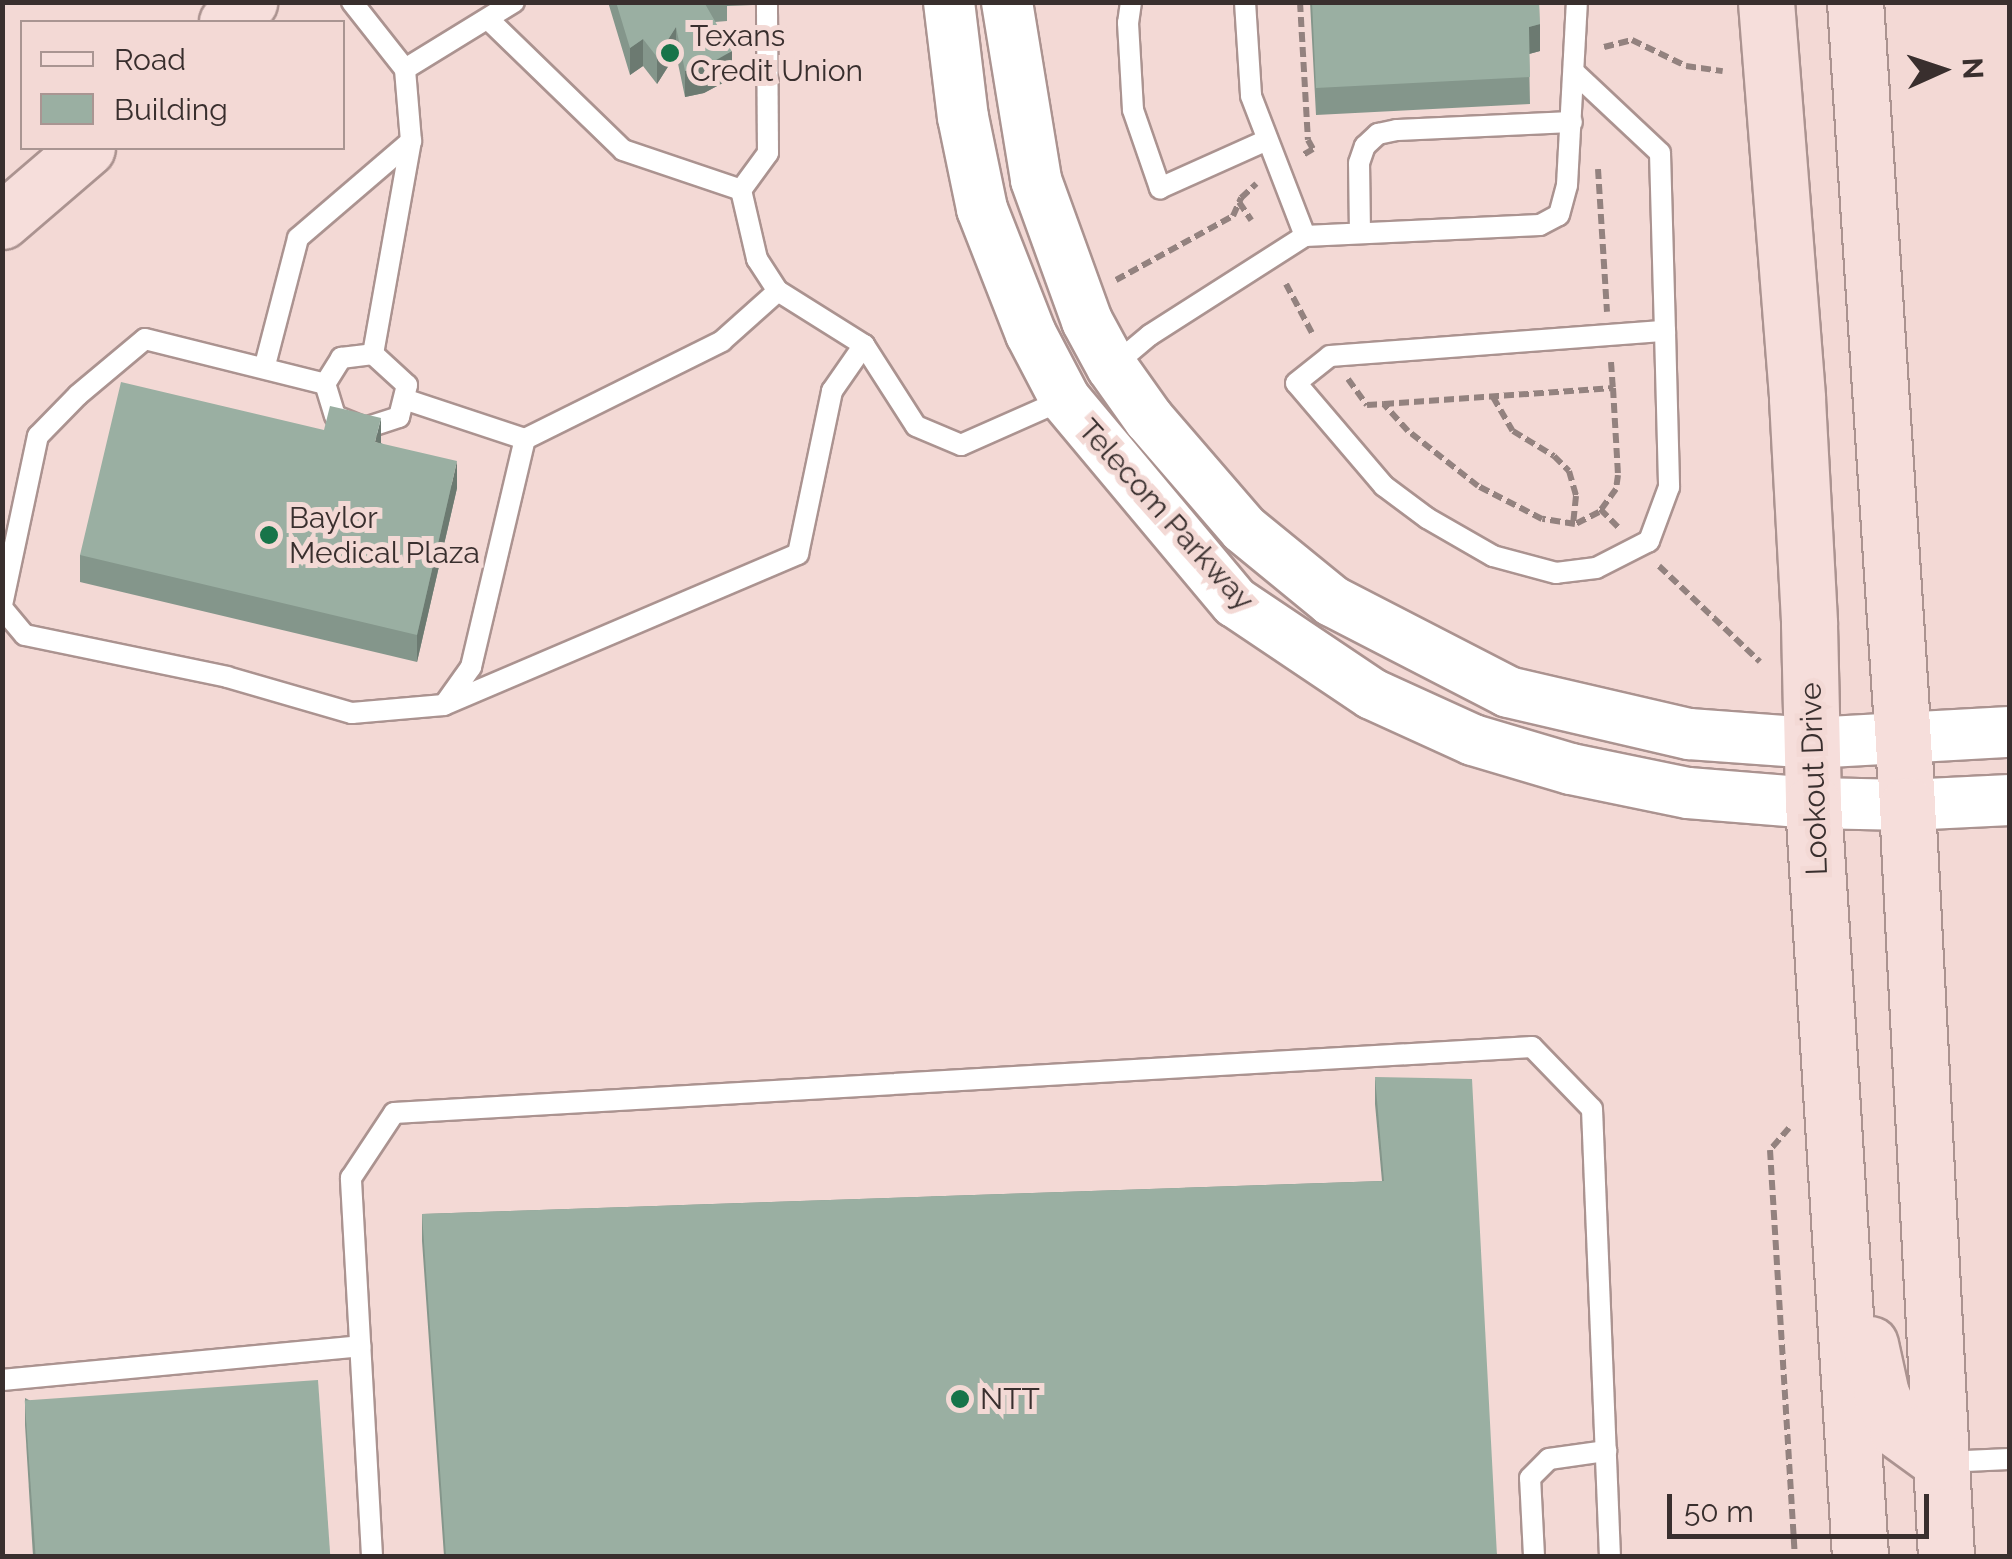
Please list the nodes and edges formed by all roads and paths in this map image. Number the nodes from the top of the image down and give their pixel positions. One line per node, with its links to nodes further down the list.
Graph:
1 (249, 2): 14 (main road)
2 (352, 2): 16 (lane)
3 (514, 2): 13 (lane)
4 (949, 2): 48 (street, Telecom Parkway)
5 (1007, 2): 42 (street, Telecom Parkway)
6 (1131, 2): 21 (lane)
7 (1245, 2): 21 (lane)
8 (1300, 2): 23 (path)
9 (1577, 2): 18 (lane)
10 (1766, 2): 60 (main road, Lookout Drive)
11 (1854, 2): 59 (main road)
12 (767, 4): 26 (lane)
13 (488, 19): 16 (lane); 26 (lane)
14 (230, 20)
15 (1604, 47): 17 (path)
16 (405, 69): 20 (lane)
17 (1723, 70)
18 (1576, 74): 19 (lane); 36 (lane)
19 (1572, 122): 30 (lane); 30 (lane)
20 (410, 141): 39 (lane); 41 (lane)
21 (1265, 141): 31 (lane)
22 (85, 150): 29 (main road)
23 (1303, 154)
24 (1598, 163): 35 (path)
25 (1258, 182): 27 (path)
26 (741, 190): 34 (lane)
27 (1239, 202): 28 (path); 32 (path)
28 (1251, 220)
29 (2, 221)
30 (1360, 233): 31 (lane)
31 (1304, 236): 42 (lane)
32 (1116, 280)
33 (1286, 284): 37 (path)
34 (778, 291): 38 (lane); 50 (lane)
35 (1608, 315)
36 (1665, 331): 36 (lane)
37 (1312, 333)
38 (864, 346): 48 (lane); 57 (lane)
39 (373, 354): 44 (lane); 47 (lane)
40 (1610, 356): 45 (path)
41 (265, 366): 44 (lane); 55 (lane)
42 (1112, 367): 48 (street); 60 (street, Telecom Parkway)
43 (1347, 378): 49 (path)
44 (325, 384): 47 (lane)
45 (1613, 388): 46 (path); 51 (path)
46 (1494, 396): 49 (path); 52 (path)
47 (404, 398): 50 (lane)
48 (1064, 399): 62 (street, Telecom Parkway)
49 (1384, 404): 52 (path)
50 (526, 439): 57 (lane)
51 (1600, 510): 52 (path); 53 (path)
52 (1573, 524)
53 (1623, 532)
54 (1654, 561): 56 (path)
55 (2, 606): 57 (lane)
56 (1760, 662)
57 (444, 705)
58 (2010, 732): 59 (street, Telecom Parkway)
59 (1902, 739): 60 (street, Telecom Parkway); 63 (main road)
60 (1811, 744): 62 (main road, Lookout Drive)
61 (2010, 800): 63 (street, Telecom Parkway)
62 (1813, 804): 63 (street, Telecom Parkway); 65 (main road, Lookout Drive)
63 (1907, 805): 70 (main road)
64 (1794, 1122): 74 (path)
65 (1840, 1240): 70 (main road); 75 (main road, Lookout Drive)
66 (360, 1346): 67 (lane); 68 (lane); 71 (lane)
67 (2, 1380)
68 (1606, 1452): 72 (lane); 73 (lane)
69 (2010, 1459): 70 (lane)
70 (1941, 1462): 76 (main road)
71 (372, 1556)
72 (1534, 1556)
73 (1610, 1556)
74 (1795, 1556)
75 (1860, 1556)
76 (1946, 1556)

